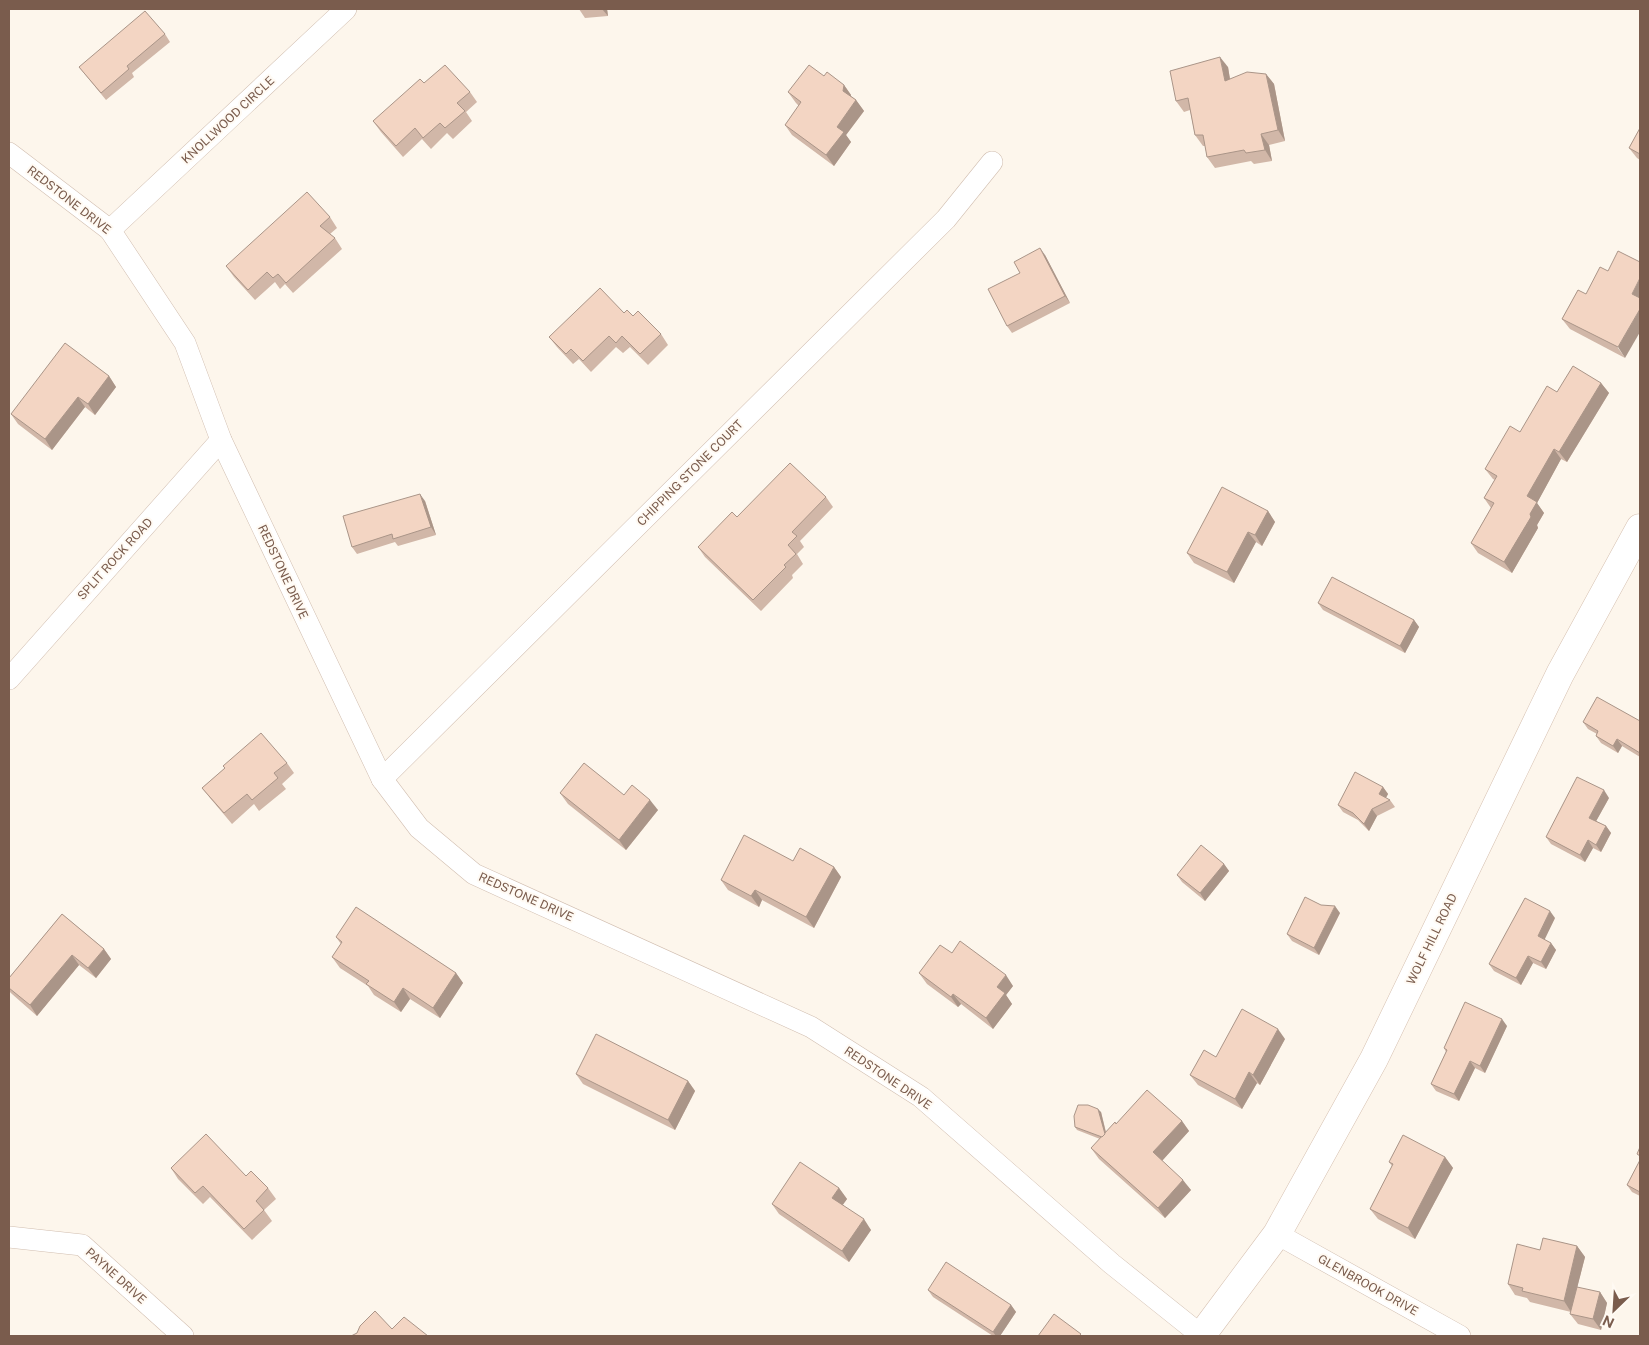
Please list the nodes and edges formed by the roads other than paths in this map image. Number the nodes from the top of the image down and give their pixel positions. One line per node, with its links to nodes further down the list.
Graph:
1 (346, 9): 4 (street, KNOLLWOOD CIRCLE)
2 (9, 153): 4 (street, REDSTONE DRIVE)
3 (992, 162): 8 (street, CHIPPING STONE COURT)
4 (110, 230): 5 (street, REDSTONE DRIVE)
5 (220, 440): 7 (street, SPLIT ROCK ROAD); 8 (street, REDSTONE DRIVE)
6 (1640, 528): 9 (street, WOLF HILL ROAD)
7 (9, 679)
8 (382, 779): 12 (street, REDSTONE DRIVE)
9 (1276, 1234): 12 (street, WOLF HILL ROAD); 13 (street, GLENBROOK DRIVE)
10 (9, 1237): 11 (street, PAYNE DRIVE)
11 (183, 1336)
12 (1202, 1336)
13 (1460, 1336)

